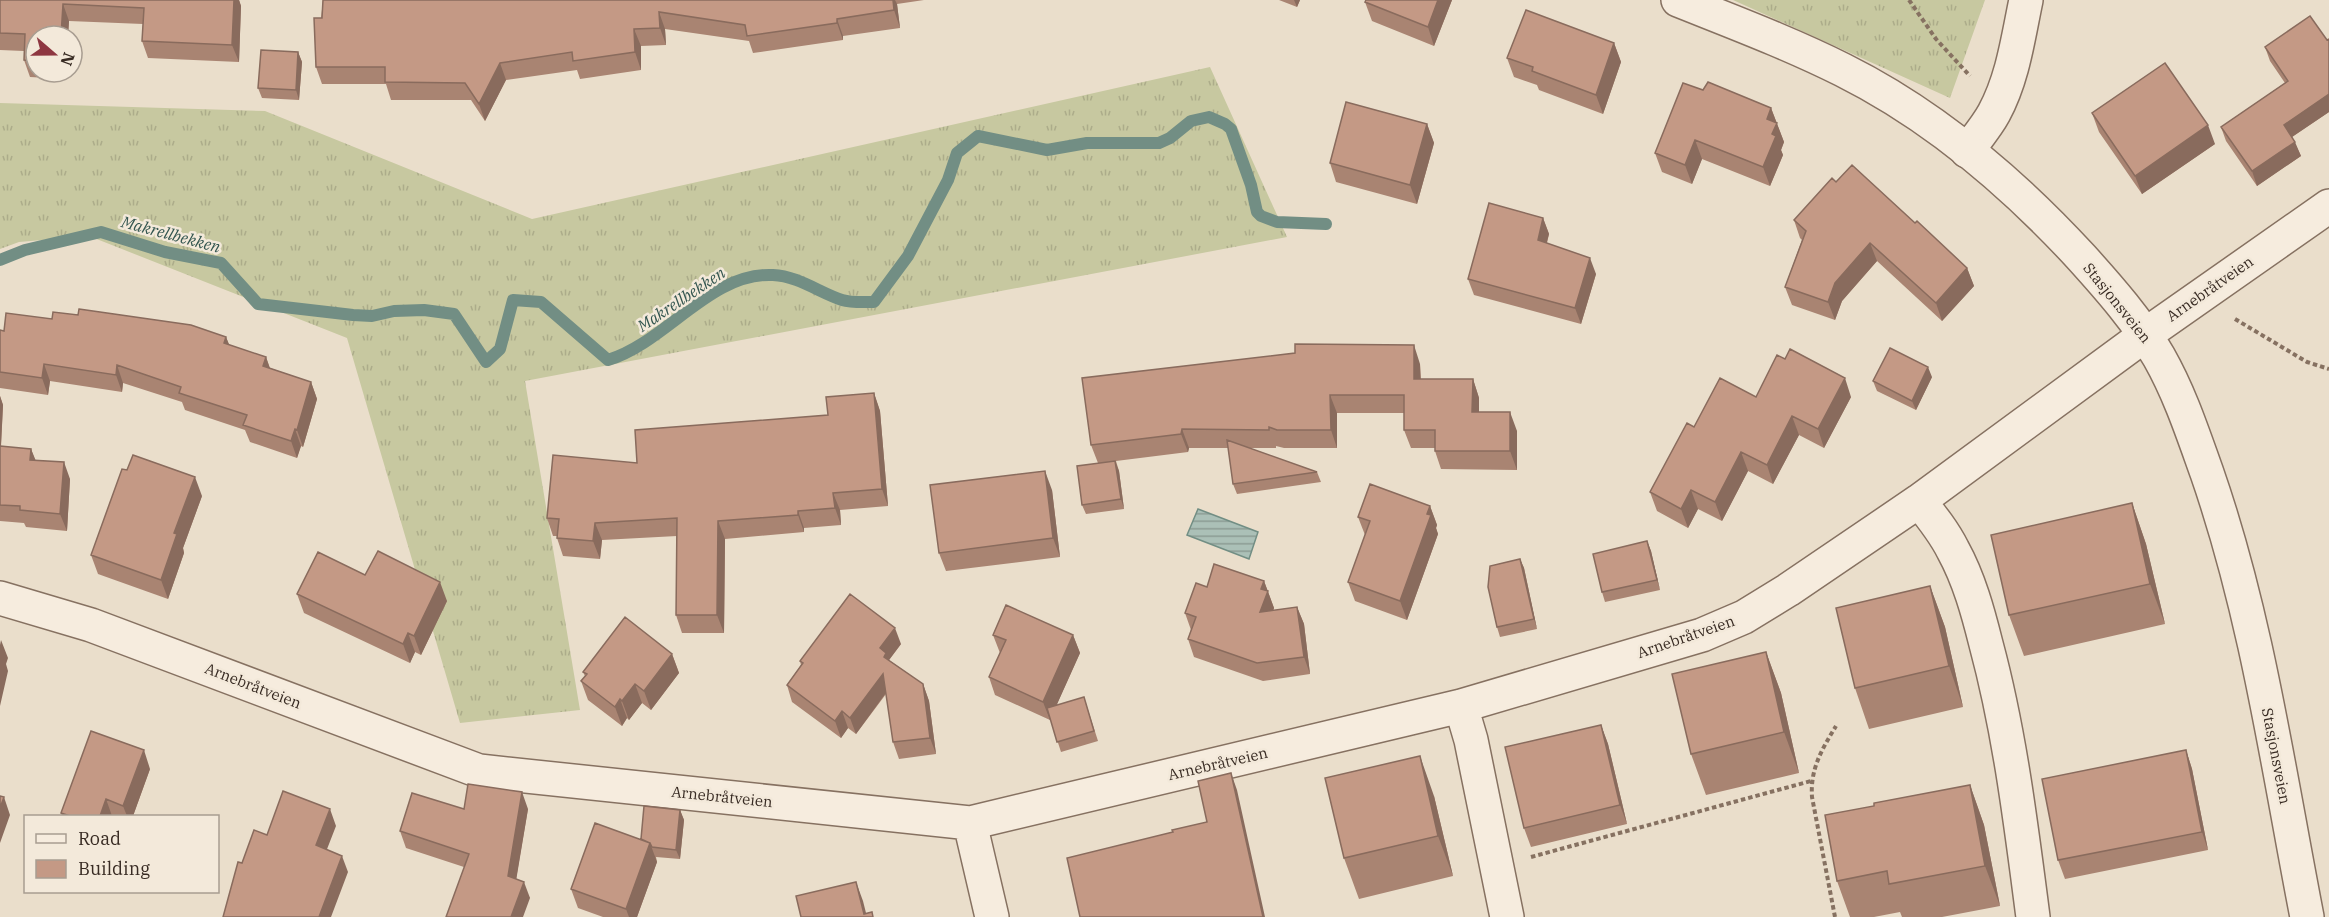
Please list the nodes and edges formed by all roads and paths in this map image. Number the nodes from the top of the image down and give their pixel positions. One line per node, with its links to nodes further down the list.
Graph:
1 (1677, 0): 5 (street, Stasjonsveien)
2 (1909, 0): 4 (path)
3 (2026, 0): 5 (street)
4 (1970, 86)
5 (1967, 151): 8 (street, Stasjonsveien)
6 (2329, 206): 8 (street, Arnebråtveien)
7 (2231, 317): 9 (path)
8 (2145, 335): 10 (street, Arnebråtveien); 21 (street, Stasjonsveien)
9 (2329, 369)
10 (1920, 501): 12 (street, Arnebråtveien); 20 (street)
11 (0, 598): 15 (street, Arnebråtveien)
12 (1461, 706): 15 (street, Arnebråtveien); 16 (street)
13 (1836, 726): 14 (path)
14 (1811, 782): 16 (path); 19 (path)
15 (970, 823): 17 (street)
16 (1496, 866): 18 (street)
17 (992, 917)
18 (1506, 917)
19 (1835, 917)
20 (2033, 917)
21 (2307, 917)

